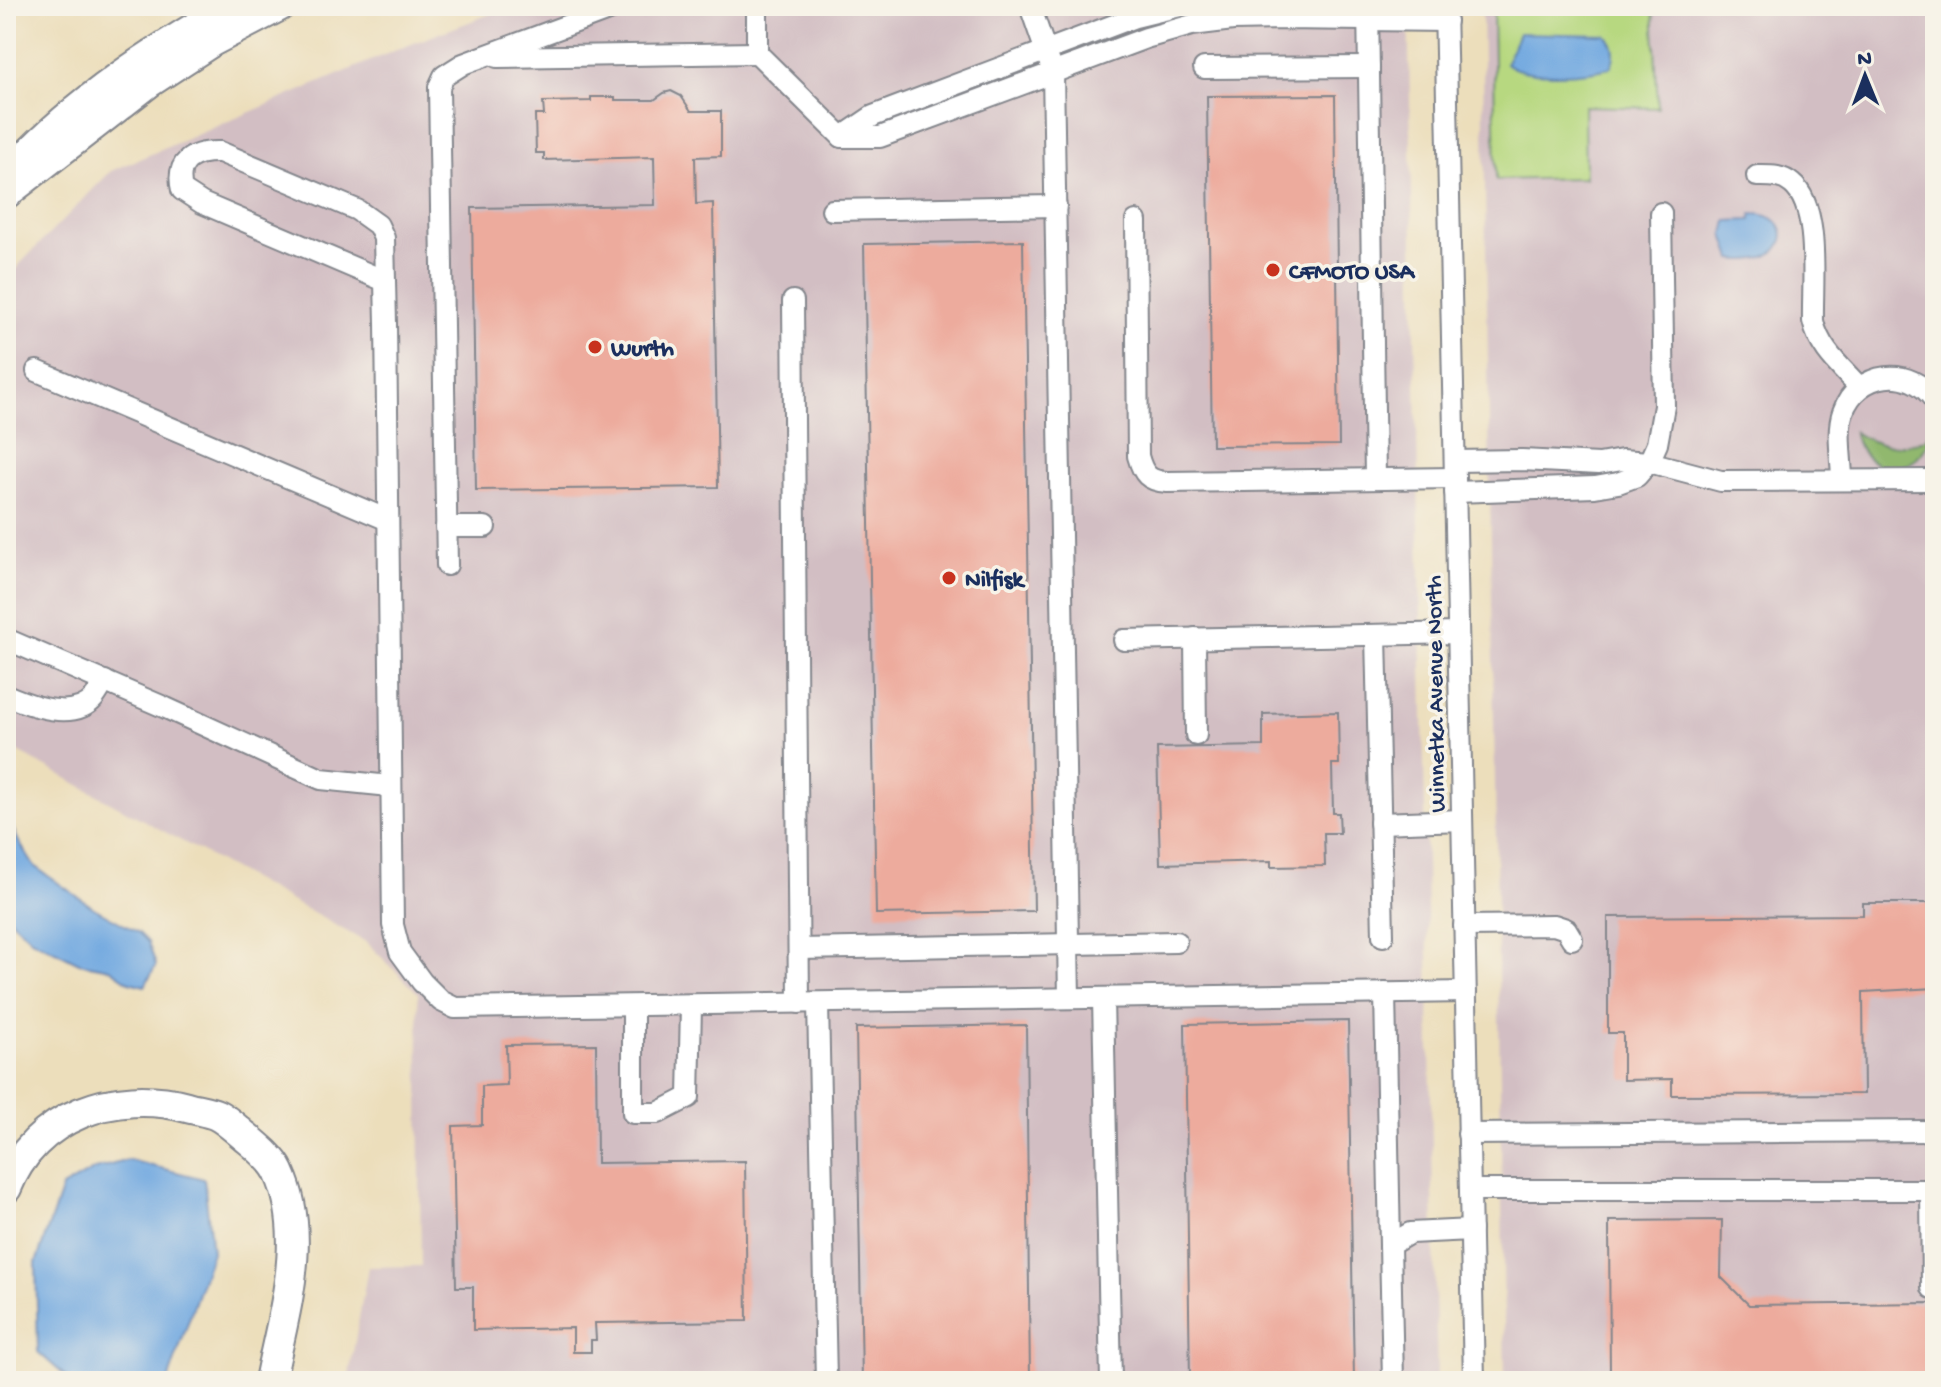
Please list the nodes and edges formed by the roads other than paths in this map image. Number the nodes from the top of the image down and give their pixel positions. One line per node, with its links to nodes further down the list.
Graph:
1 (232, 6): 17 (highway)
2 (279, 6): 18 (highway)
3 (619, 6): 11 (street)
4 (757, 6): 10 (street)
5 (1030, 6): 9 (street)
6 (1180, 6): 9 (street)
7 (1368, 13): 8 (street); 12 (street); 14 (street)
8 (1446, 14): 30 (street, Winnetka Avenue North)
9 (1045, 51): 14 (street); 15 (street)
10 (757, 53): 11 (street); 15 (street)
11 (480, 57): 36 (street)
12 (1369, 67): 13 (street); 31 (street)
13 (1204, 68)
14 (1053, 72): 15 (street); 19 (street)
15 (842, 137)
16 (1757, 176): 26 (street)
17 (6, 179)
18 (6, 193)
19 (1056, 206): 20 (street); 54 (street)
20 (832, 210)
21 (1661, 213): 29 (street)
22 (1136, 221): 31 (street)
23 (385, 281): 23 (street); 35 (street)
24 (793, 301): 55 (street)
25 (37, 371): 35 (street)
26 (1859, 387): 27 (street); 32 (street)
27 (1935, 401)
28 (1537, 461): 29 (street); 30 (street); 34 (street)
29 (1649, 462): 32 (street); 34 (street)
30 (1455, 477): 31 (street); 34 (street); 39 (street, Winnetka Avenue North)
31 (1375, 478)
32 (1842, 480): 33 (street)
33 (1935, 480)
34 (1538, 489)
35 (388, 520): 47 (street)
36 (446, 527): 37 (street); 38 (street)
37 (485, 527)
38 (447, 565)
39 (1458, 633): 40 (street); 48 (street, Winnetka Avenue North)
40 (1376, 635): 41 (street); 49 (street)
41 (1195, 638): 43 (street); 46 (street)
42 (6, 639): 44 (street)
43 (1124, 640)
44 (105, 681): 45 (street); 47 (street)
45 (6, 695)
46 (1196, 735)
47 (390, 786): 61 (street)
48 (1462, 820): 49 (street); 50 (street, Winnetka Avenue North)
49 (1380, 823): 51 (street)
50 (1464, 926): 52 (street); 56 (street, Winnetka Avenue North)
51 (1383, 936)
52 (1572, 939)
53 (1176, 942): 54 (street)
54 (1068, 944): 55 (street); 58 (street)
55 (799, 949): 60 (street)
56 (1466, 992): 57 (street); 64 (street, Winnetka Avenue North)
57 (1385, 993): 59 (street); 69 (street)
58 (1069, 998): 59 (street); 60 (street)
59 (1103, 998): 73 (street)
60 (808, 1003): 62 (street); 72 (street)
61 (633, 1006): 62 (street); 62 (street)
62 (691, 1006)
63 (1935, 1131): 64 (street)
64 (1468, 1134): 66 (street, Winnetka Avenue North)
65 (6, 1188): 71 (highway)
66 (1470, 1190): 67 (street); 68 (street, Winnetka Avenue North)
67 (1933, 1190): 70 (street)
68 (1471, 1230): 69 (street); 75 (street, Winnetka Avenue North)
69 (1390, 1245): 74 (street)
70 (1932, 1288)
71 (270, 1381)
72 (826, 1381)
73 (1111, 1381)
74 (1393, 1381)
75 (1474, 1381)

